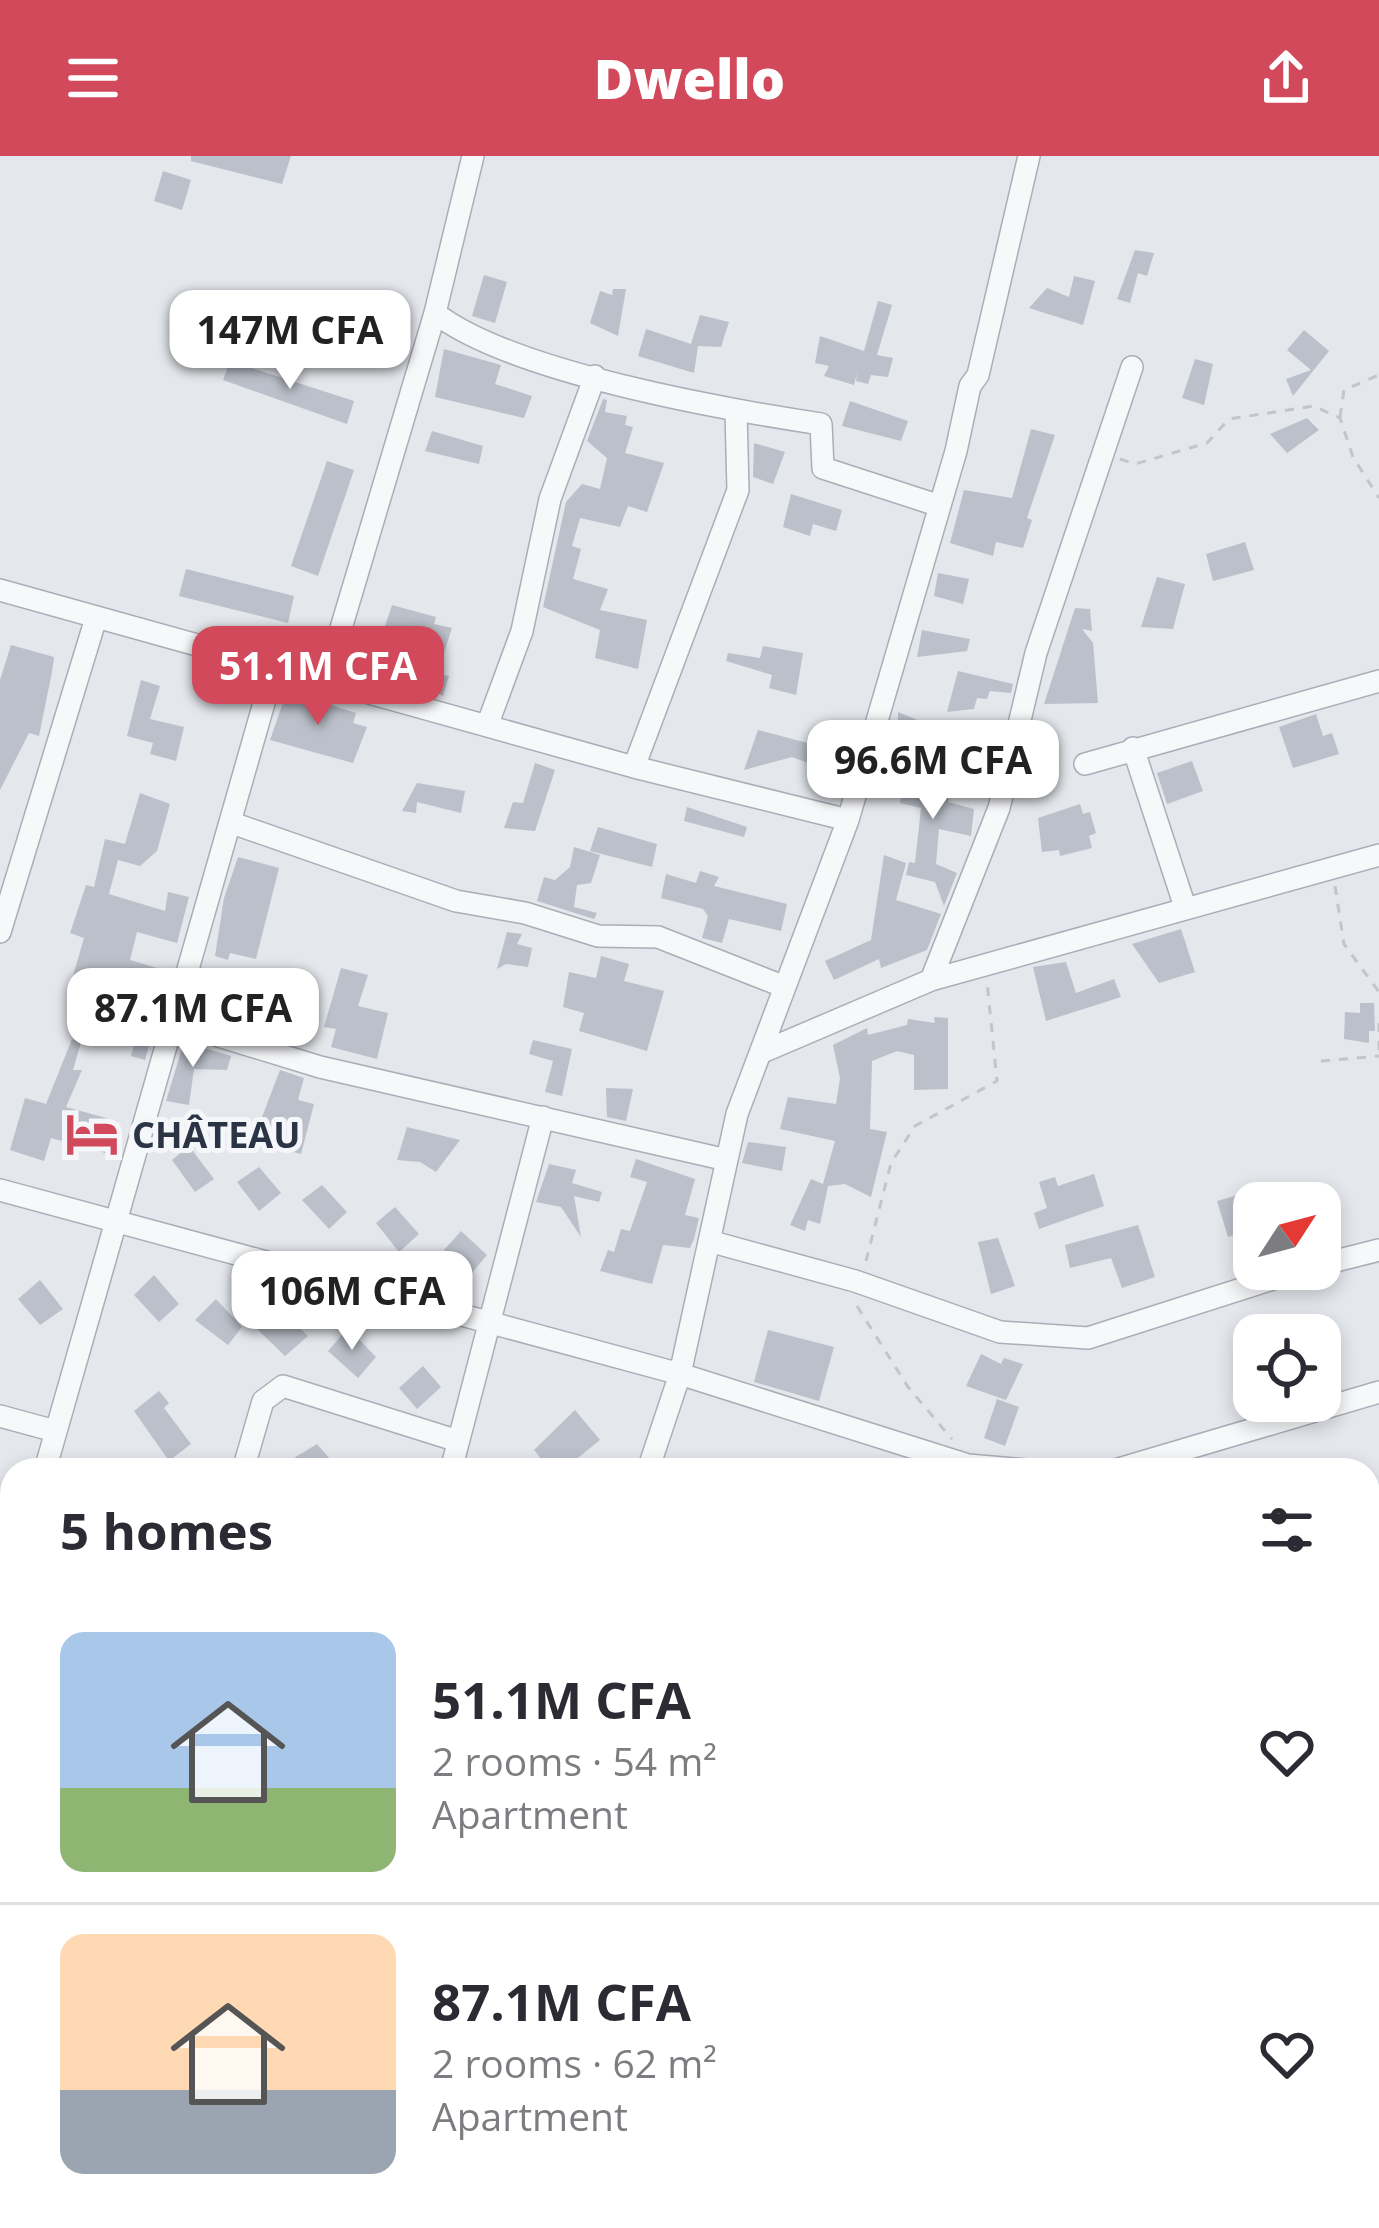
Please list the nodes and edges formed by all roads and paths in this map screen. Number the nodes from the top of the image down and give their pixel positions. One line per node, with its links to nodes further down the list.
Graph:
1 (473, 156): 3 (street)
2 (1029, 156): 11 (street)
3 (435, 313): 6 (street); 16 (street)
4 (1132, 368): 9 (street)
5 (1379, 375): 8 (path)
6 (595, 376): 7 (street); 17 (street)
7 (736, 411): 11 (street); 20 (street)
8 (1340, 418): 9 (path); 10 (path)
9 (1101, 452): 28 (street)
10 (1379, 498)
11 (940, 506): 21 (street)
12 (0, 590): 13 (street)
13 (96, 618): 14 (street); 26 (street)
14 (274, 668): 16 (street); 22 (street)
15 (1379, 681): 18 (street)
16 (325, 682): 17 (street)
17 (487, 726): 20 (street)
18 (1133, 748): 19 (street); 25 (street)
19 (1084, 764)
20 (634, 767): 21 (street)
21 (848, 820): 29 (street)
22 (232, 823): 29 (street); 31 (street)
23 (1379, 855): 24 (street)
24 (1332, 867): 25 (street); 30 (path)
25 (1185, 907): 27 (street)
26 (0, 932)
27 (1000, 960): 28 (street); 43 (path)
28 (931, 980): 33 (street)
29 (785, 987): 33 (street)
30 (1379, 992)
31 (173, 1022): 36 (street); 39 (street)
32 (1379, 1023): 34 (path)
33 (760, 1053): 37 (street)
34 (1379, 1057): 35 (path)
35 (1321, 1061)
36 (542, 1117): 37 (street); 45 (street)
37 (727, 1160): 40 (street)
38 (0, 1190): 39 (street)
39 (114, 1222): 45 (street); 49 (street)
40 (710, 1241): 43 (street); 46 (street)
41 (1379, 1250): 42 (street)
42 (1341, 1259)
43 (862, 1283): 44 (street); 56 (path)
44 (1238, 1290)
45 (490, 1325): 46 (street); 50 (street)
46 (680, 1374): 54 (street); 55 (street)
47 (1379, 1392): 57 (street)
48 (0, 1416): 49 (street)
49 (56, 1431): 51 (street)
50 (458, 1441): 52 (street); 53 (street)
51 (48, 1458)
52 (246, 1458)
53 (454, 1458)
54 (652, 1458)
55 (946, 1458)
56 (964, 1458)
57 (1161, 1458)

